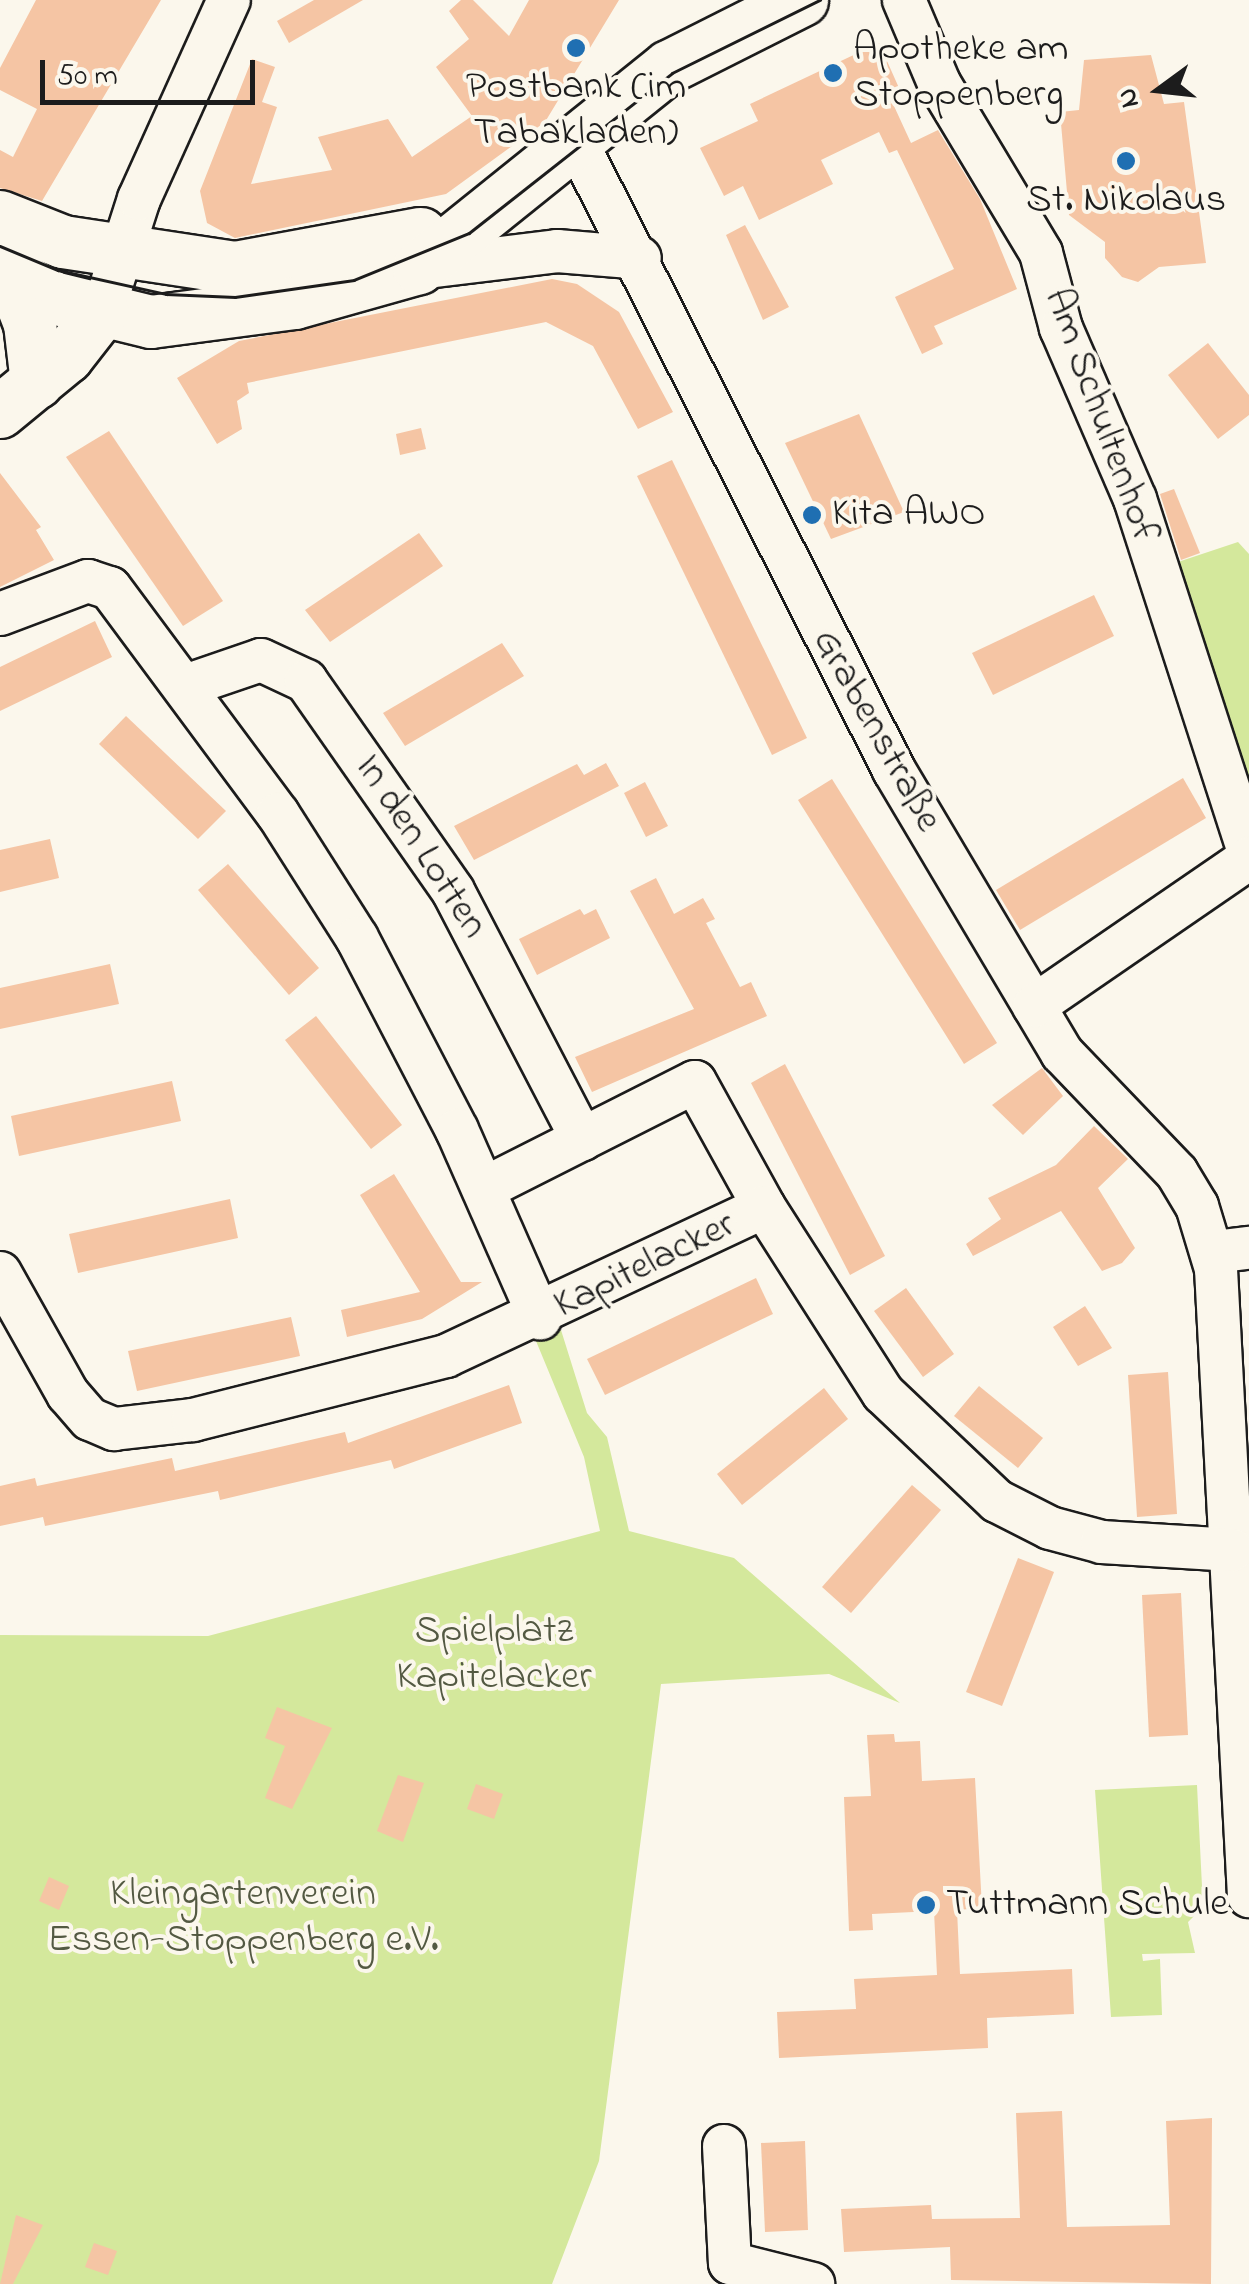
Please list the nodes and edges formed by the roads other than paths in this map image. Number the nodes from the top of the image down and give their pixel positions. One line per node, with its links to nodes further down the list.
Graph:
1 (228, 0): 7 (street)
2 (802, 0): 4 (main road)
3 (904, 0): 15 (street, Am Schultenhof)
4 (577, 143): 6 (main road); 8 (street, Grabenstraße)
5 (0, 216): 7 (main road)
6 (485, 216): 7 (main road); 9 (main road)
7 (126, 254): 11 (street)
8 (640, 258): 9 (street); 16 (street, Grabenstraße)
9 (419, 268): 11 (main road)
10 (6, 272): 11 (main road); 12 (main road)
11 (102, 311): 12 (main road)
12 (19, 398)
13 (0, 614): 14 (street)
14 (184, 686): 17 (street, In den Lotten); 18 (street)
15 (1249, 856): 16 (street, Am Schultenhof)
16 (1034, 1006): 20 (street, Grabenstraße)
17 (582, 1139): 18 (street); 19 (street)
18 (484, 1188): 22 (street)
19 (764, 1207): 22 (street, Kapitelacker); 23 (street, Kapitelacker)
20 (1232, 1250): 23 (street)
21 (0, 1273): 22 (street, Kapitelacker)
22 (540, 1318)
23 (1233, 1550): 24 (street)
24 (1249, 1896)
25 (724, 2146): 26 (street)
26 (813, 2284)

